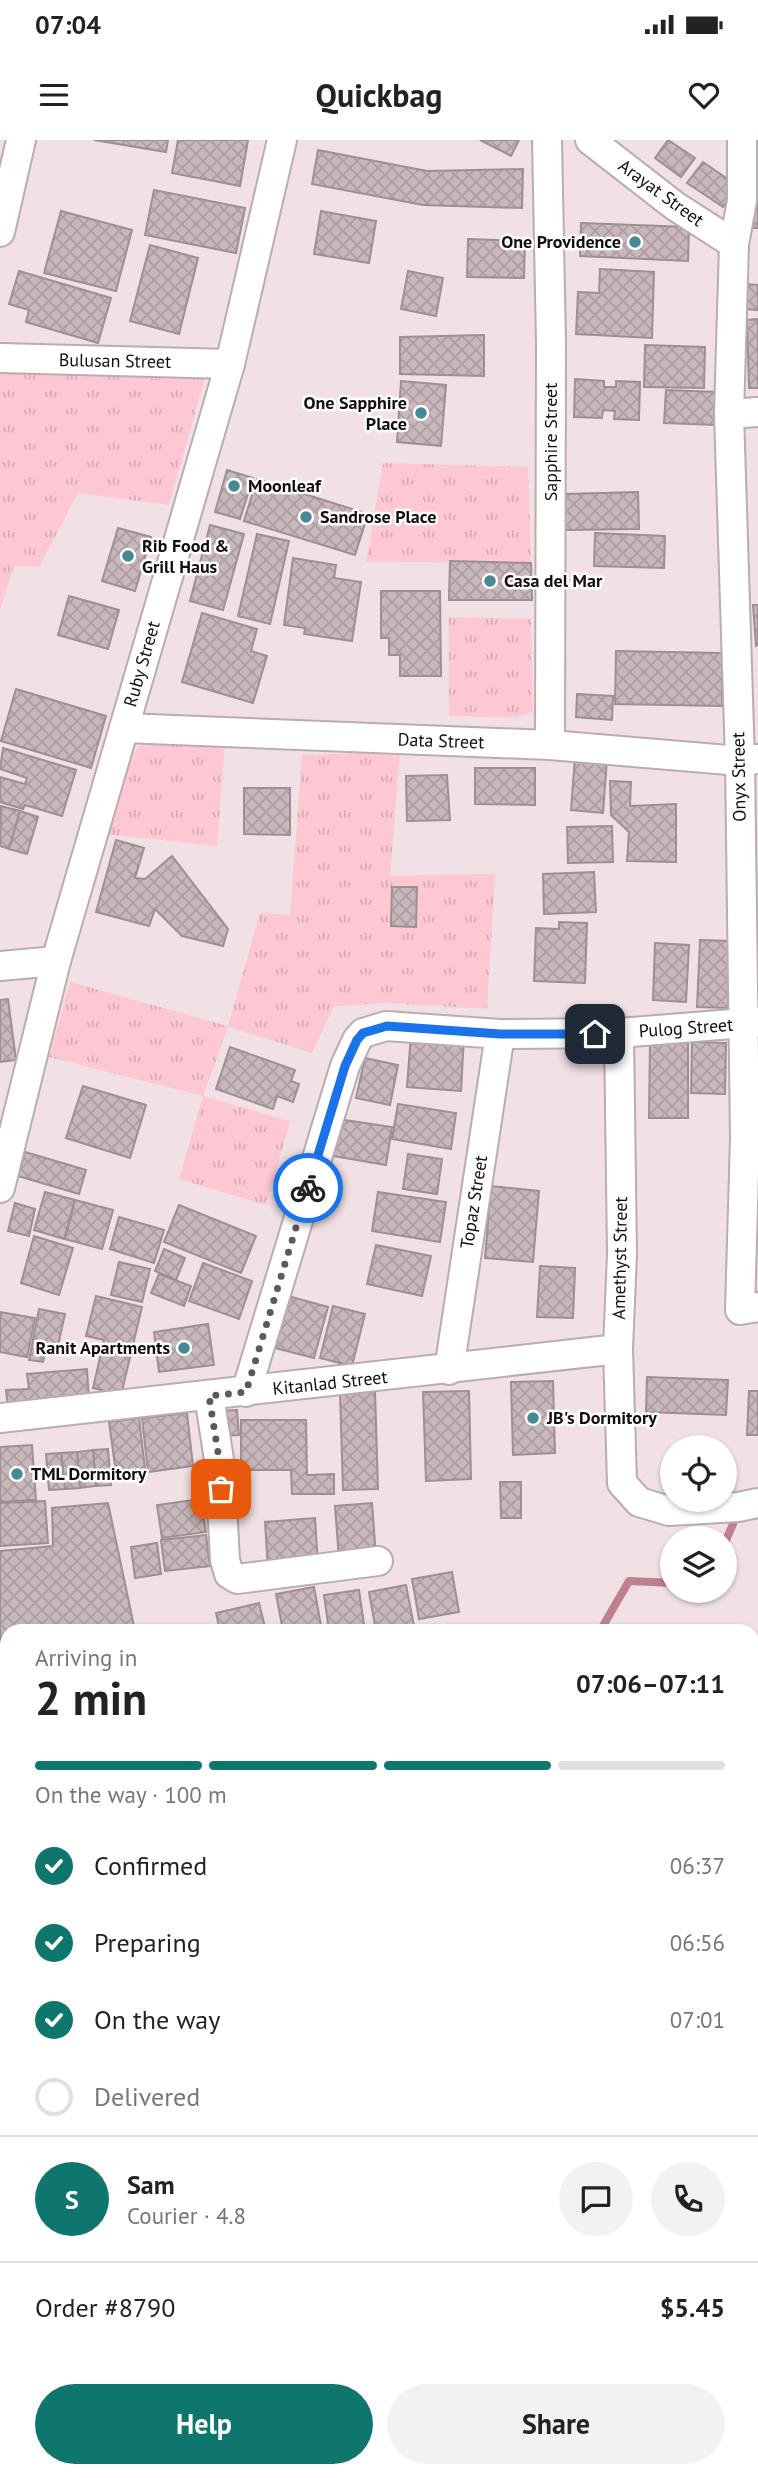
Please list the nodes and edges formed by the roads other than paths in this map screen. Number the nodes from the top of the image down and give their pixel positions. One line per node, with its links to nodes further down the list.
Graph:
1 (22, 140): 6 (street)
2 (282, 140): 9 (street, Ruby Street)
3 (547, 140): 14 (street, Sapphire Street)
4 (590, 140): 7 (street, Arayat Street)
5 (742, 140): 7 (street, Onyx Street)
6 (0, 232)
7 (734, 244): 11 (street, Onyx Street)
8 (0, 358): 9 (street, Bulusan Street)
9 (230, 363): 13 (street, Ruby Street)
10 (758, 412): 11 (street)
11 (729, 414): 12 (street, Onyx Street)
12 (746, 584): 15 (street, Onyx Street)
13 (124, 729): 14 (street, Data Street); 16 (street, Ruby Street)
14 (550, 745): 15 (street, Data Street)
15 (749, 760): 18 (street, Onyx Street)
16 (56, 961): 17 (street); 21 (street, Ruby Street)
17 (0, 966)
18 (750, 1023): 19 (street, Pulog Street); 22 (street, Onyx Street)
19 (619, 1033): 20 (street, Pulog Street); 23 (street, Amethyst Street)
20 (500, 1034): 24 (street, Topaz Street); 25 (street, Pulog Street)
21 (0, 1188)
22 (749, 1308)
23 (618, 1349): 24 (street, Kitanlad Street); 28 (street, Amethyst Street)
24 (449, 1370): 25 (street, Kitanlad Street)
25 (246, 1392): 26 (street, Kitanlad Street)
26 (209, 1396): 27 (street, Kitanlad Street); 29 (street)
27 (0, 1418)
28 (758, 1503)
29 (378, 1561)

